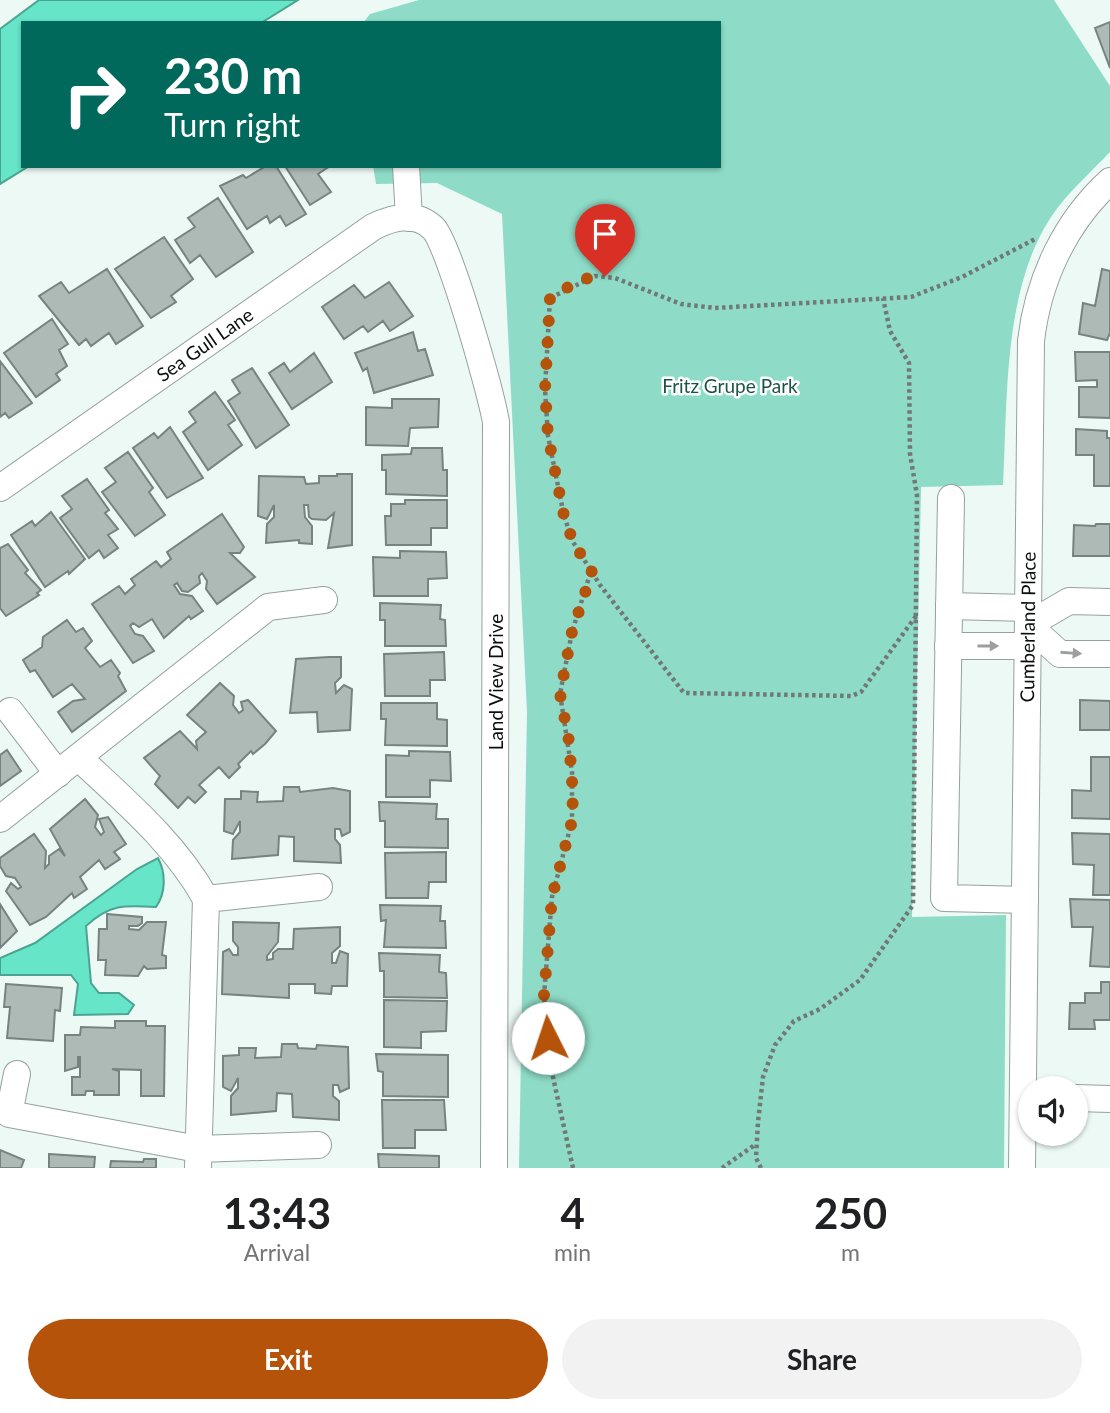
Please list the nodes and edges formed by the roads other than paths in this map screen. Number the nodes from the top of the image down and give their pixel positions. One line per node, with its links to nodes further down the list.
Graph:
1 (406, 168): 3 (street)
2 (1110, 181): 9 (street, Cumberland Place)
3 (411, 218): 4 (street, Sea Gull Lane); 25 (street, Land View Drive)
4 (0, 488)
5 (951, 498): 8 (street)
6 (324, 600): 13 (street)
7 (1110, 602): 9 (street)
8 (949, 606): 9 (street); 10 (street)
9 (1028, 626): 10 (street, one-way to 9); 11 (street, one-way to 11); 17 (street, Cumberland Place)
10 (948, 646): 17 (street)
11 (1110, 654)
12 (10, 711): 13 (street)
13 (69, 766): 14 (street); 16 (street)
14 (0, 820)
15 (319, 887): 16 (street)
16 (206, 899): 24 (street)
17 (1025, 900): 19 (street, Cumberland Place)
18 (17, 1074): 24 (street)
19 (1027, 1076)
20 (1088, 1098): 21 (street)
21 (1110, 1099)
22 (318, 1145): 24 (street)
23 (1024, 1146): 26 (street, Cumberland Place)
24 (198, 1158)
25 (494, 1168)
26 (1022, 1168)

